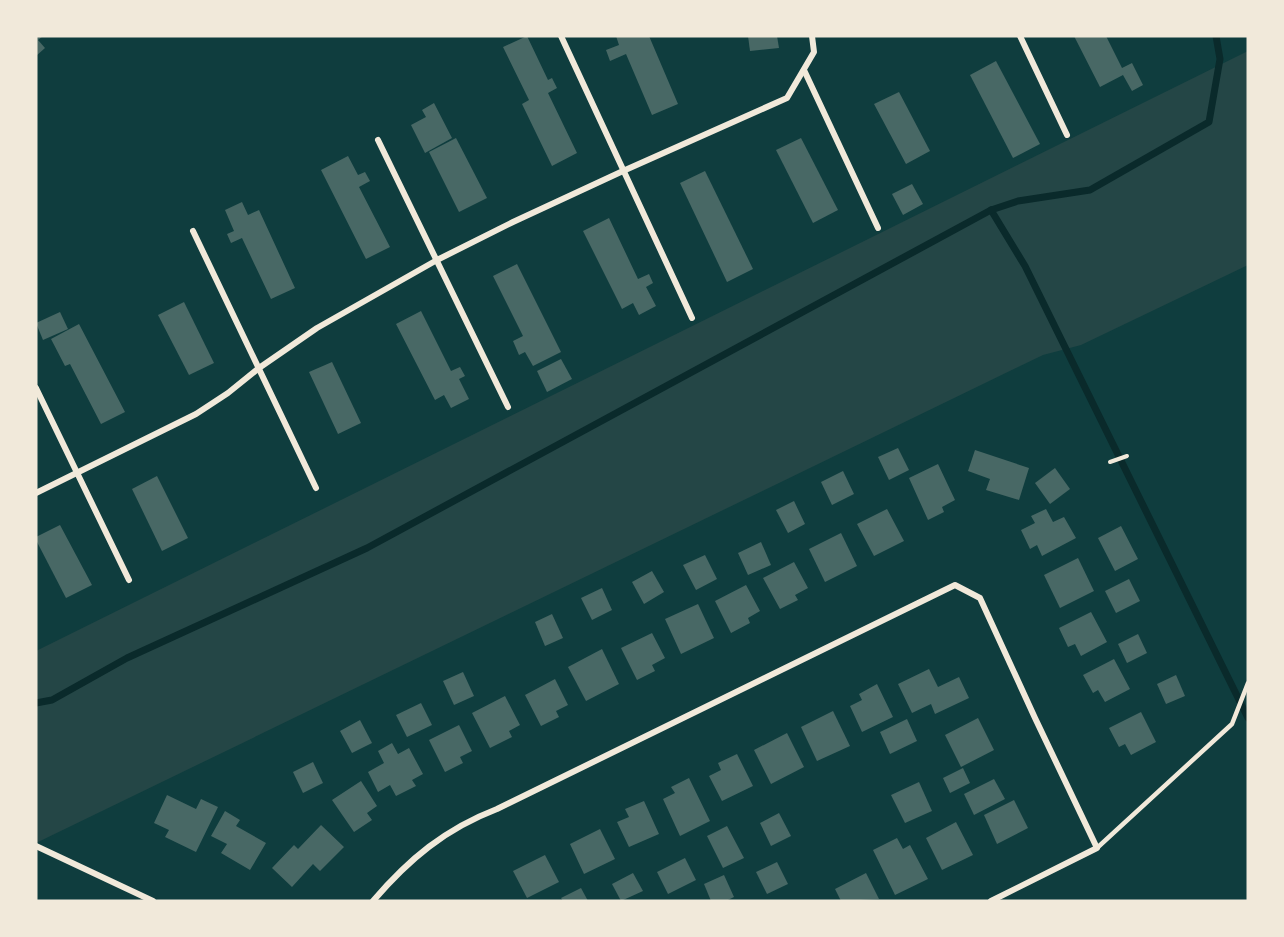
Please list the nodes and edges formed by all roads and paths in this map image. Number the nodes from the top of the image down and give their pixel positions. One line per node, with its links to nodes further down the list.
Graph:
1 (561, 36): 7 (street)
2 (812, 36): 4 (street)
3 (1020, 36): 5 (street)
4 (804, 70): 7 (street); 8 (street)
5 (1067, 135)
6 (378, 140): 10 (street)
7 (623, 171): 10 (street); 11 (street)
8 (878, 228)
9 (193, 231): 12 (street)
10 (437, 260): 12 (street); 14 (street)
11 (692, 318)
12 (259, 368): 17 (street); 18 (street)
13 (36, 388): 17 (street)
14 (508, 407)
15 (1127, 456): 16 (path)
16 (1110, 462)
17 (77, 473): 19 (street); 20 (street)
18 (316, 488)
19 (36, 493)
20 (129, 580)
21 (1248, 683): 23 (lane)
22 (36, 846): 24 (street)
23 (1097, 848): 25 (street); 26 (street)
24 (153, 901)
25 (373, 901)
26 (991, 901)

